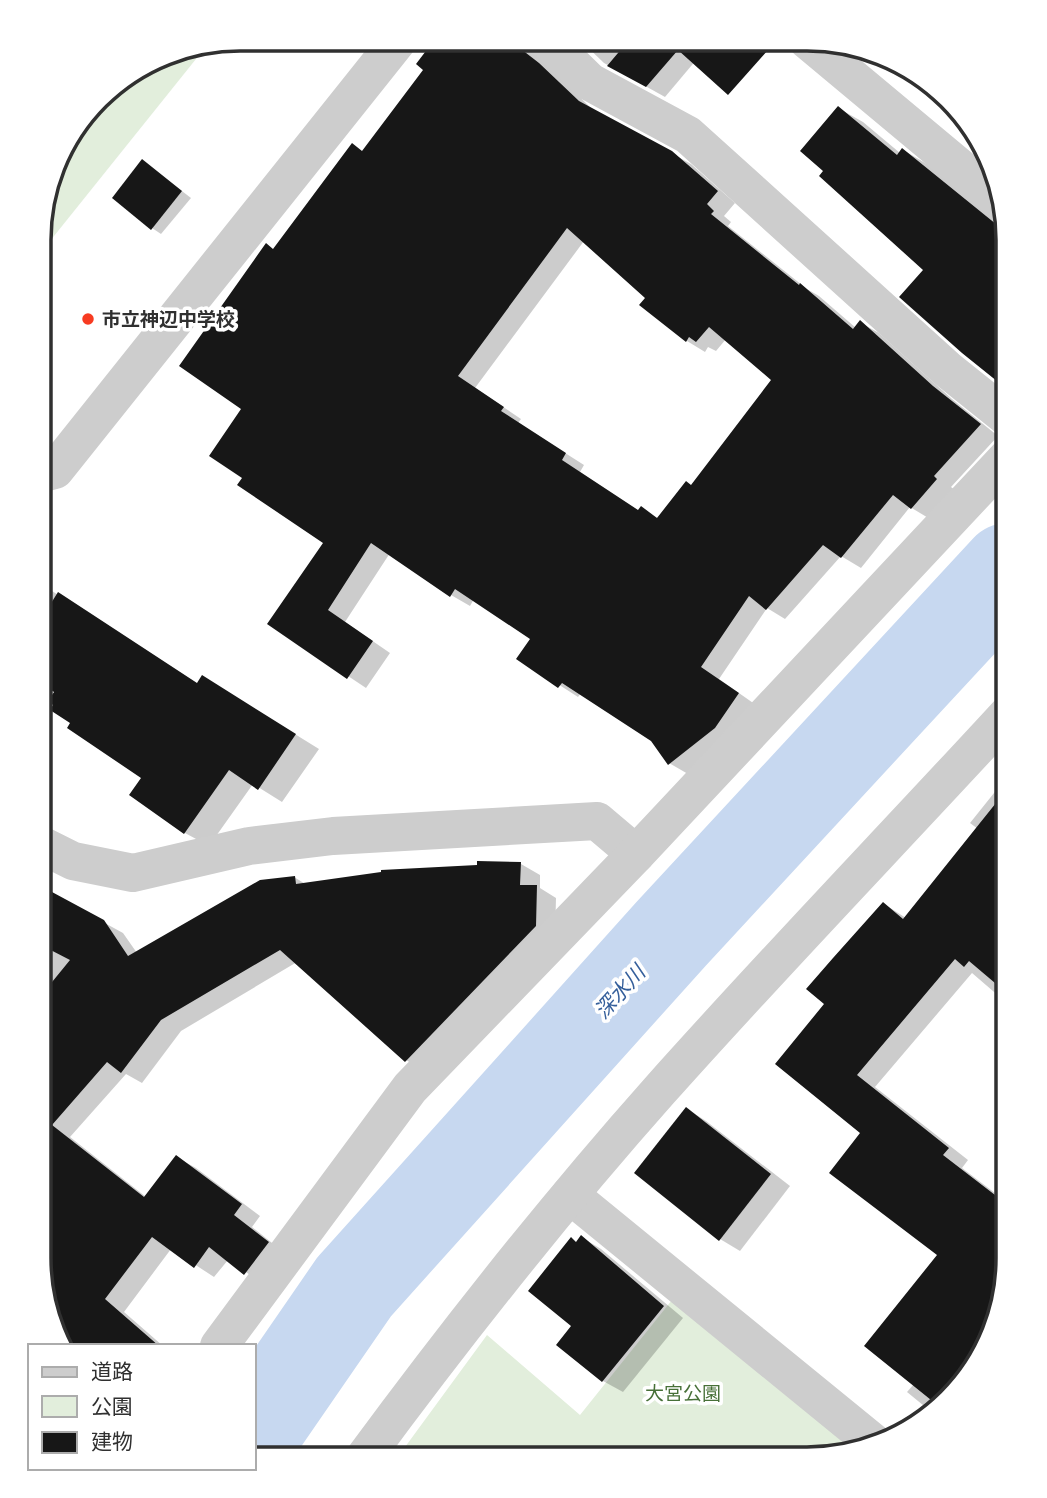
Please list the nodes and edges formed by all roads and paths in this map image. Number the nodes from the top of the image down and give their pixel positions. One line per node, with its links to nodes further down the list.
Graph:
1 (389, 51): 7 (street)
2 (558, 51): 5 (street)
3 (821, 52): 4 (street)
4 (990, 193)
5 (996, 408)
6 (996, 470): 10 (street)
7 (51, 471)
8 (996, 727): 11 (street)
9 (51, 850): 10 (street)
10 (636, 855): 12 (street)
11 (570, 1195): 13 (street); 14 (street)
12 (220, 1344)
13 (867, 1437)
14 (372, 1447)

